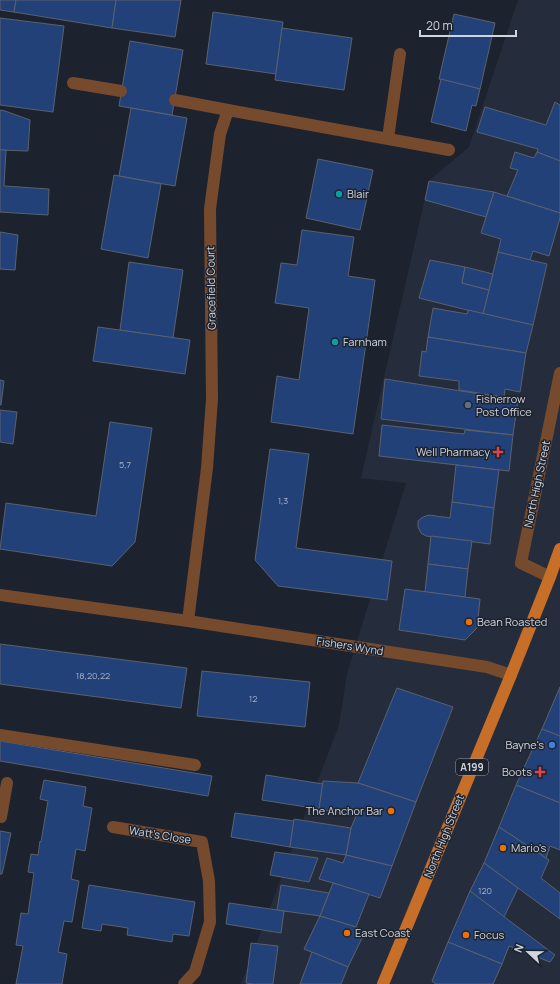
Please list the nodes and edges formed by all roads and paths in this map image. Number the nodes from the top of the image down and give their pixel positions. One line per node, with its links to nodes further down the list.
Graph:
1 (400, 54): 6 (street)
2 (73, 83): 3 (street)
3 (121, 91)
4 (175, 100): 5 (street)
5 (228, 110): 6 (street); 12 (street, Gracefield Court)
6 (388, 138): 7 (street)
7 (449, 150)
8 (560, 373): 10 (street, North High Street)
9 (560, 549): 10 (main road, North High Street / A199)
10 (550, 577): 13 (main road, North High Street / A199)
11 (0, 595): 12 (street, Fishers Wynd)
12 (188, 621): 13 (street, Fishers Wynd)
13 (510, 675): 20 (main road, North High Street / A199)
14 (0, 735): 15 (street)
15 (195, 765)
16 (7, 783): 17 (street)
17 (0, 817)
18 (113, 827): 19 (street, Watt's Close)
19 (184, 984)
20 (383, 984)

